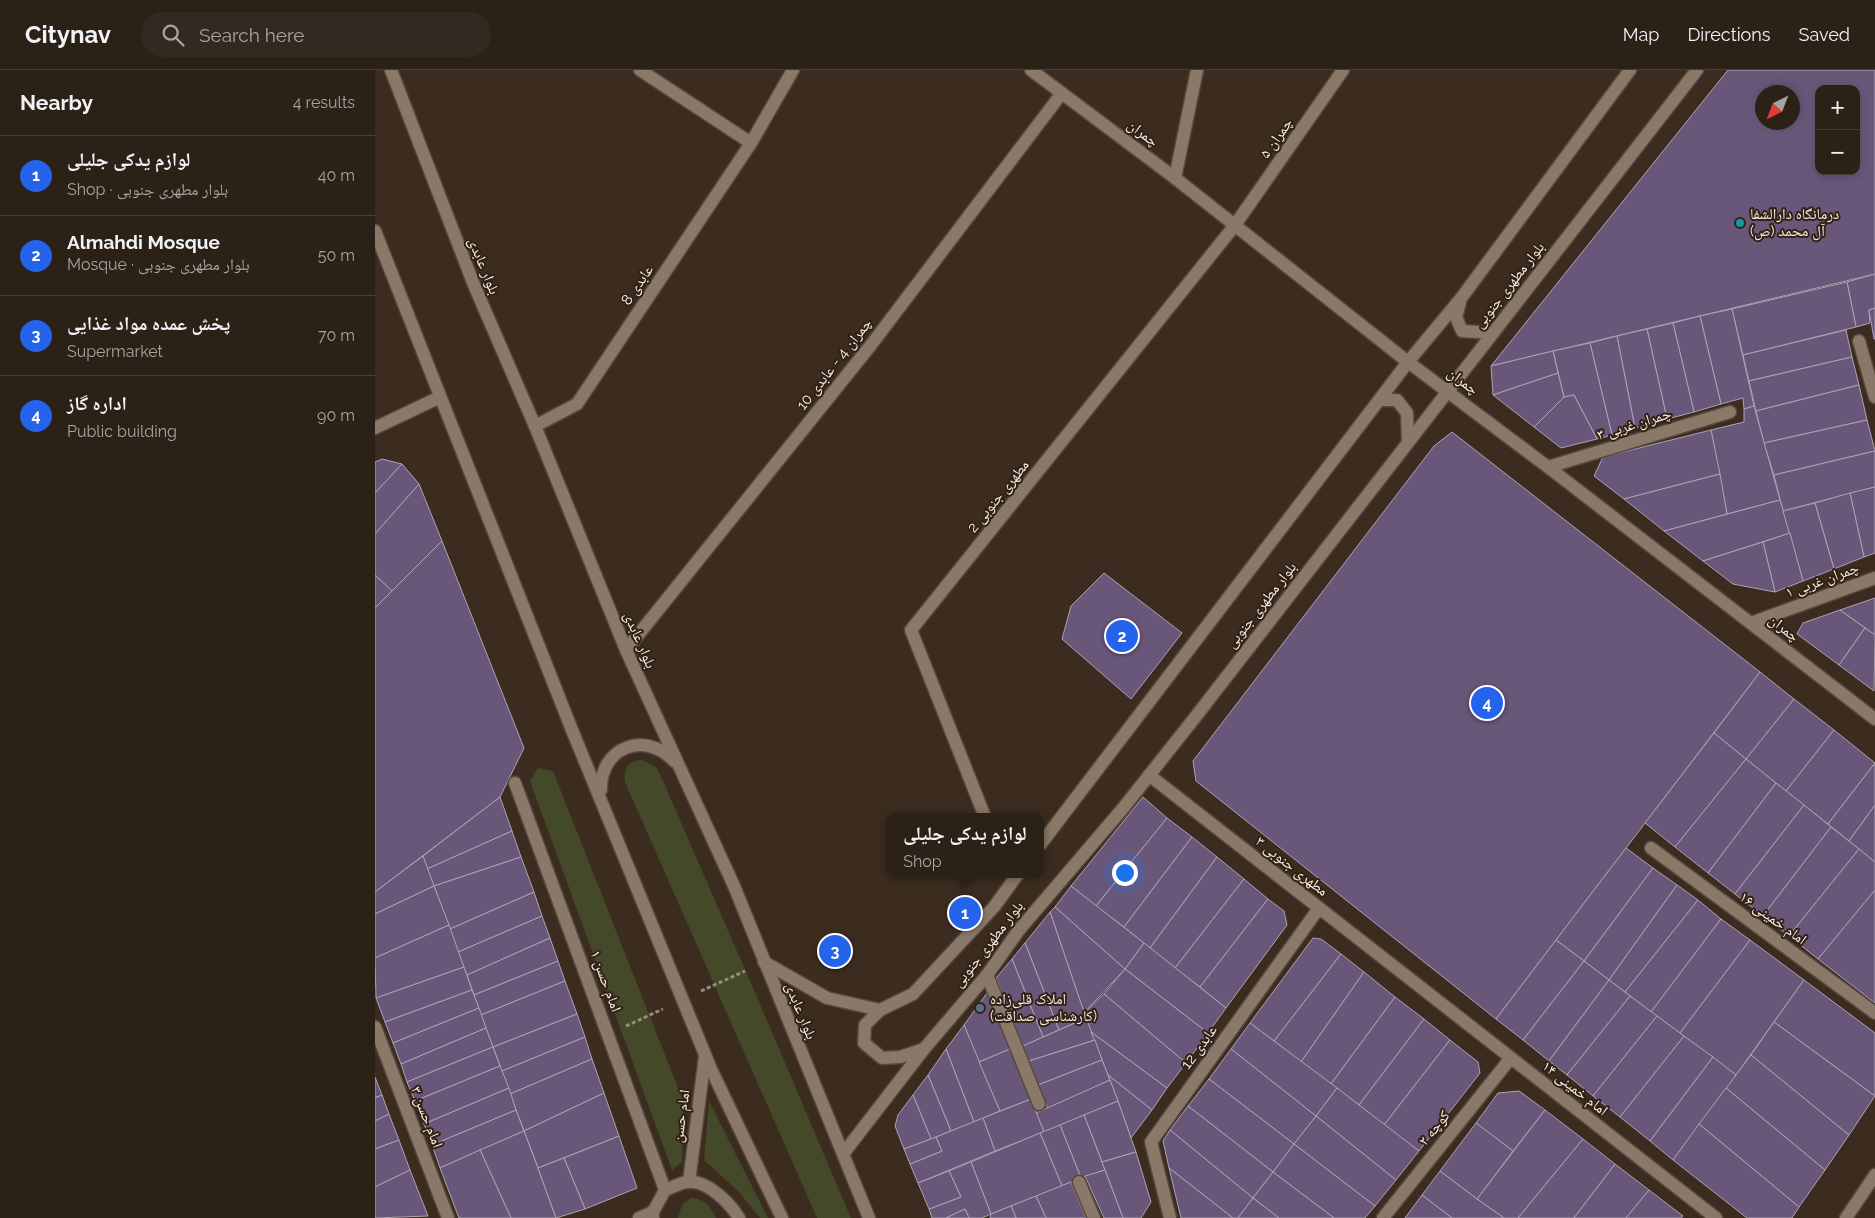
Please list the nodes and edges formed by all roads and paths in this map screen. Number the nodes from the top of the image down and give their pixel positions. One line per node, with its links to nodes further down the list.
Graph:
1 (391, 70): 23 (street, بلوار عابدی)
2 (640, 70): 10 (street)
3 (793, 70): 10 (street, عابدی 8)
4 (1031, 70): 9 (street, چمران)
5 (1197, 70): 11 (street)
6 (1343, 70): 12 (street, چمران ۵)
7 (1630, 70): 14 (street, بلوار مطهری جنوبی)
8 (1697, 70): 15 (street, بلوار مطهری جنوبی)
9 (1062, 93): 11 (street, چمران); 29 (street, چمران 4 - عابدی 10)
10 (751, 143): 23 (street, عابدی 8)
11 (1175, 178): 12 (street, چمران)
12 (1235, 225): 17 (street, چمران); 35 (street, مطهری جنوبی 2)
13 (375, 230): 19 (street)
14 (1462, 297): 15 (street); 17 (street, بلوار مطهری جنوبی)
15 (1493, 333): 18 (street, بلوار مطهری جنوبی)
16 (1859, 341): 20 (street)
17 (1408, 362): 18 (street, چمران); 21 (street, بلوار مطهری جنوبی)
18 (1448, 390): 25 (street, بلوار مطهری جنوبی); 26 (street, چمران)
19 (440, 397): 24 (street); 34 (street)
20 (1875, 398)
21 (1380, 400): 25 (street); 36 (street, بلوار مطهری جنوبی)
22 (1730, 412): 26 (street, چمران غربی ۳)
23 (535, 426): 29 (street, بلوار عابدی)
24 (375, 428)
25 (1408, 441): 32 (street, بلوار مطهری جنوبی)
26 (1548, 466): 28 (street, چمران)
27 (1875, 578): 28 (street, چمران غربی ۱)
28 (1751, 623): 30 (street, چمران)
29 (626, 650): 31 (street, بلوار عابدی)
30 (1875, 719)
31 (679, 766): 34 (street); 40 (street, بلوار عابدی)
32 (1149, 775): 39 (street, مطهری جنوبی ۳); 41 (street, بلوار مطهری جنوبی)
33 (515, 783): 54 (street, امام حسن ۱)
34 (601, 797): 47 (street)
35 (983, 813)
36 (1044, 840)
37 (1651, 848): 44 (street, امام خمینی ۱۶)
38 (1011, 878): 43 (street, بلوار مطهری جنوبی)
39 (1319, 908): 42 (street, مطهری جنوبی ۳); 62 (street, عابدی 12)
40 (764, 962): 43 (street); 50 (street, بلوار عابدی)
41 (987, 975): 46 (street, بلوار مطهری جنوبی); 49 (street)
42 (1415, 984): 48 (street, امام خمینی ۱۴)
43 (880, 1010): 46 (street)
44 (1875, 1013)
45 (375, 1027): 56 (street, امام حسن ۳)
46 (924, 1049): 50 (street, بلوار مطهری جنوبی)
47 (705, 1054): 52 (street, امام حسن); 59 (street)
48 (1510, 1059): 63 (street, کوچه ۲); 64 (street, امام خمینی ۱۴)
49 (1039, 1104)
50 (843, 1154): 60 (street, بلوار عابدی)
51 (1875, 1175): 65 (street)
52 (689, 1182): 54 (street); 58 (street)
53 (1079, 1182): 61 (street)
54 (665, 1190): 55 (street)
55 (653, 1215): 57 (street)
56 (448, 1218)
57 (639, 1218)
58 (739, 1218)
59 (782, 1218)
60 (869, 1218)
61 (1094, 1218)
62 (1170, 1218)
63 (1383, 1218)
64 (1716, 1218)
65 (1846, 1218)

